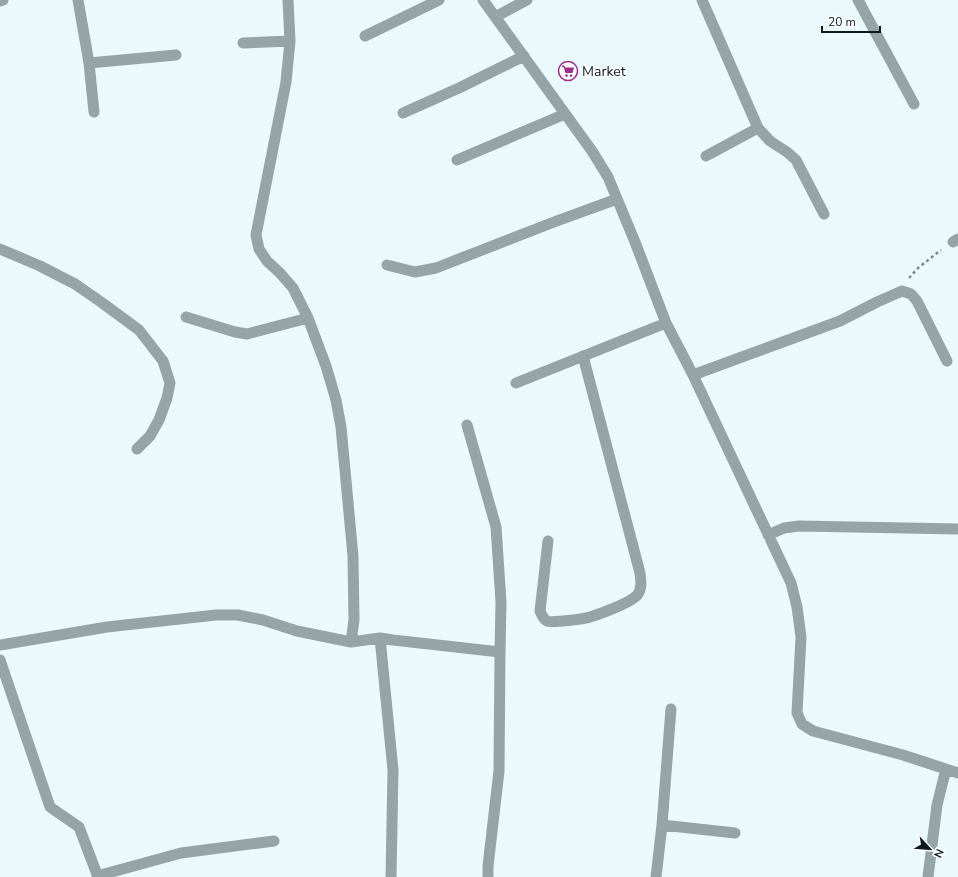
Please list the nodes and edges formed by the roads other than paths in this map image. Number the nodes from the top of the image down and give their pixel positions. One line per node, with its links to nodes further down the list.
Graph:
1 (3, 0): 9 (street)
2 (78, 0): 16 (street)
3 (288, 0): 12 (street)
4 (439, 0): 11 (street)
5 (483, 0): 10 (street)
6 (527, 0): 10 (street)
7 (702, 0): 21 (street)
8 (858, 0): 17 (street)
9 (0, 1)
10 (495, 17): 15 (street)
11 (365, 36)
12 (290, 41): 13 (street); 29 (street)
13 (243, 43)
14 (176, 55): 16 (street)
15 (524, 56): 19 (street); 20 (street)
16 (89, 64): 18 (street)
17 (914, 104)
18 (94, 112)
19 (403, 113)
20 (565, 114): 23 (street); 24 (street)
21 (758, 128): 22 (street); 25 (street)
22 (706, 156)
23 (458, 160)
24 (618, 198): 27 (street); 30 (street)
25 (824, 214)
26 (0, 249): 36 (street)
27 (387, 265)
28 (186, 317): 29 (street)
29 (308, 318): 41 (street)
30 (666, 323): 31 (street); 33 (street)
31 (583, 356): 34 (street); 39 (street)
32 (947, 361): 33 (street)
33 (693, 376): 38 (street)
34 (516, 383)
35 (467, 425): 43 (street)
36 (137, 449)
37 (958, 529): 38 (street)
38 (768, 535): 46 (street)
39 (548, 541)
40 (380, 638): 41 (street); 43 (street); 52 (street)
41 (351, 642): 42 (street)
42 (0, 645)
43 (500, 652): 53 (street)
44 (0, 660): 51 (street)
45 (671, 709): 48 (street)
46 (946, 769): 47 (street); 55 (street)
47 (958, 773)
48 (662, 825): 49 (street); 54 (street)
49 (735, 833)
50 (274, 841): 51 (street)
51 (97, 876)
52 (391, 877)
53 (488, 877)
54 (656, 877)
55 (928, 877)

